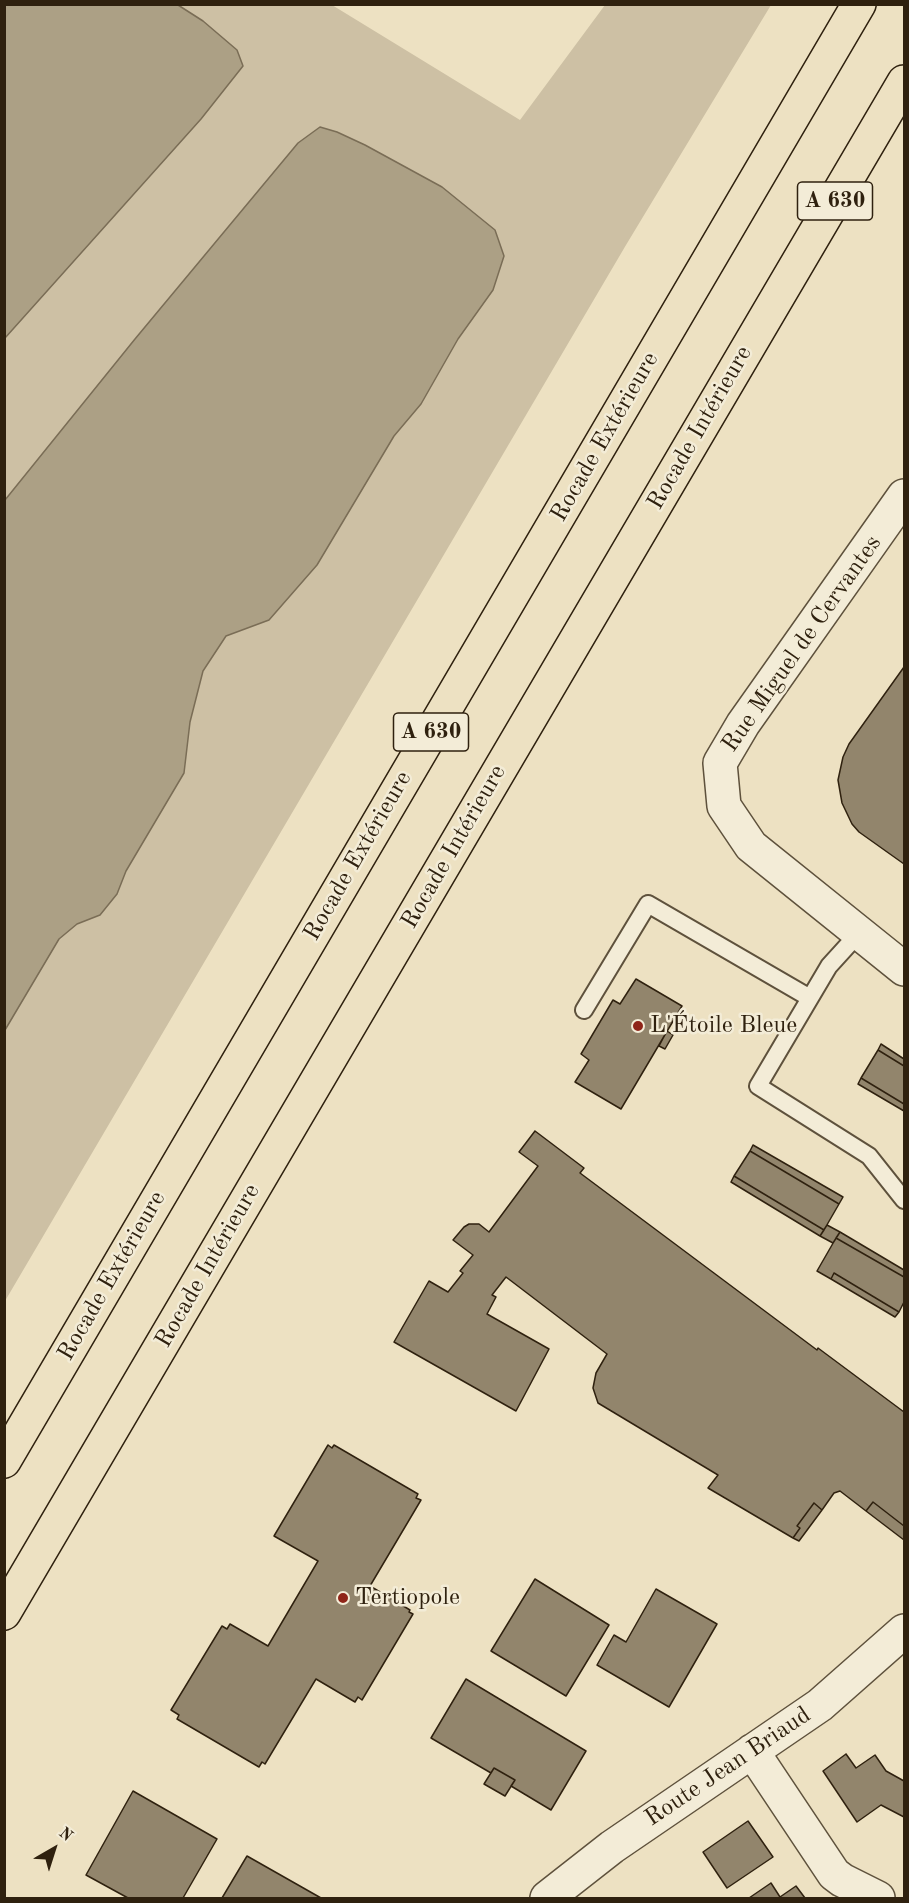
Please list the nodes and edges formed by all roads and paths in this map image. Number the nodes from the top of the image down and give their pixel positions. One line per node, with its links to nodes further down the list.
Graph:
1 (859, 4): 9 (highway, Rocade Extérieure / A 630)
2 (904, 82): 10 (highway, Rocade Intérieure / A 630)
3 (904, 496): 4 (street, Rue Miguel de Cervantes)
4 (859, 933): 5 (street, Rue Miguel de Cervantes); 6 (lane)
5 (904, 969)
6 (810, 998): 7 (lane); 8 (lane)
7 (584, 1010)
8 (904, 1200)
9 (4, 1461)
10 (4, 1613)
11 (904, 1630): 12 (street, Route Jean Briaud)
12 (752, 1751): 13 (street, Route Jean Briaud); 14 (street)
13 (547, 1899)
14 (879, 1899)

